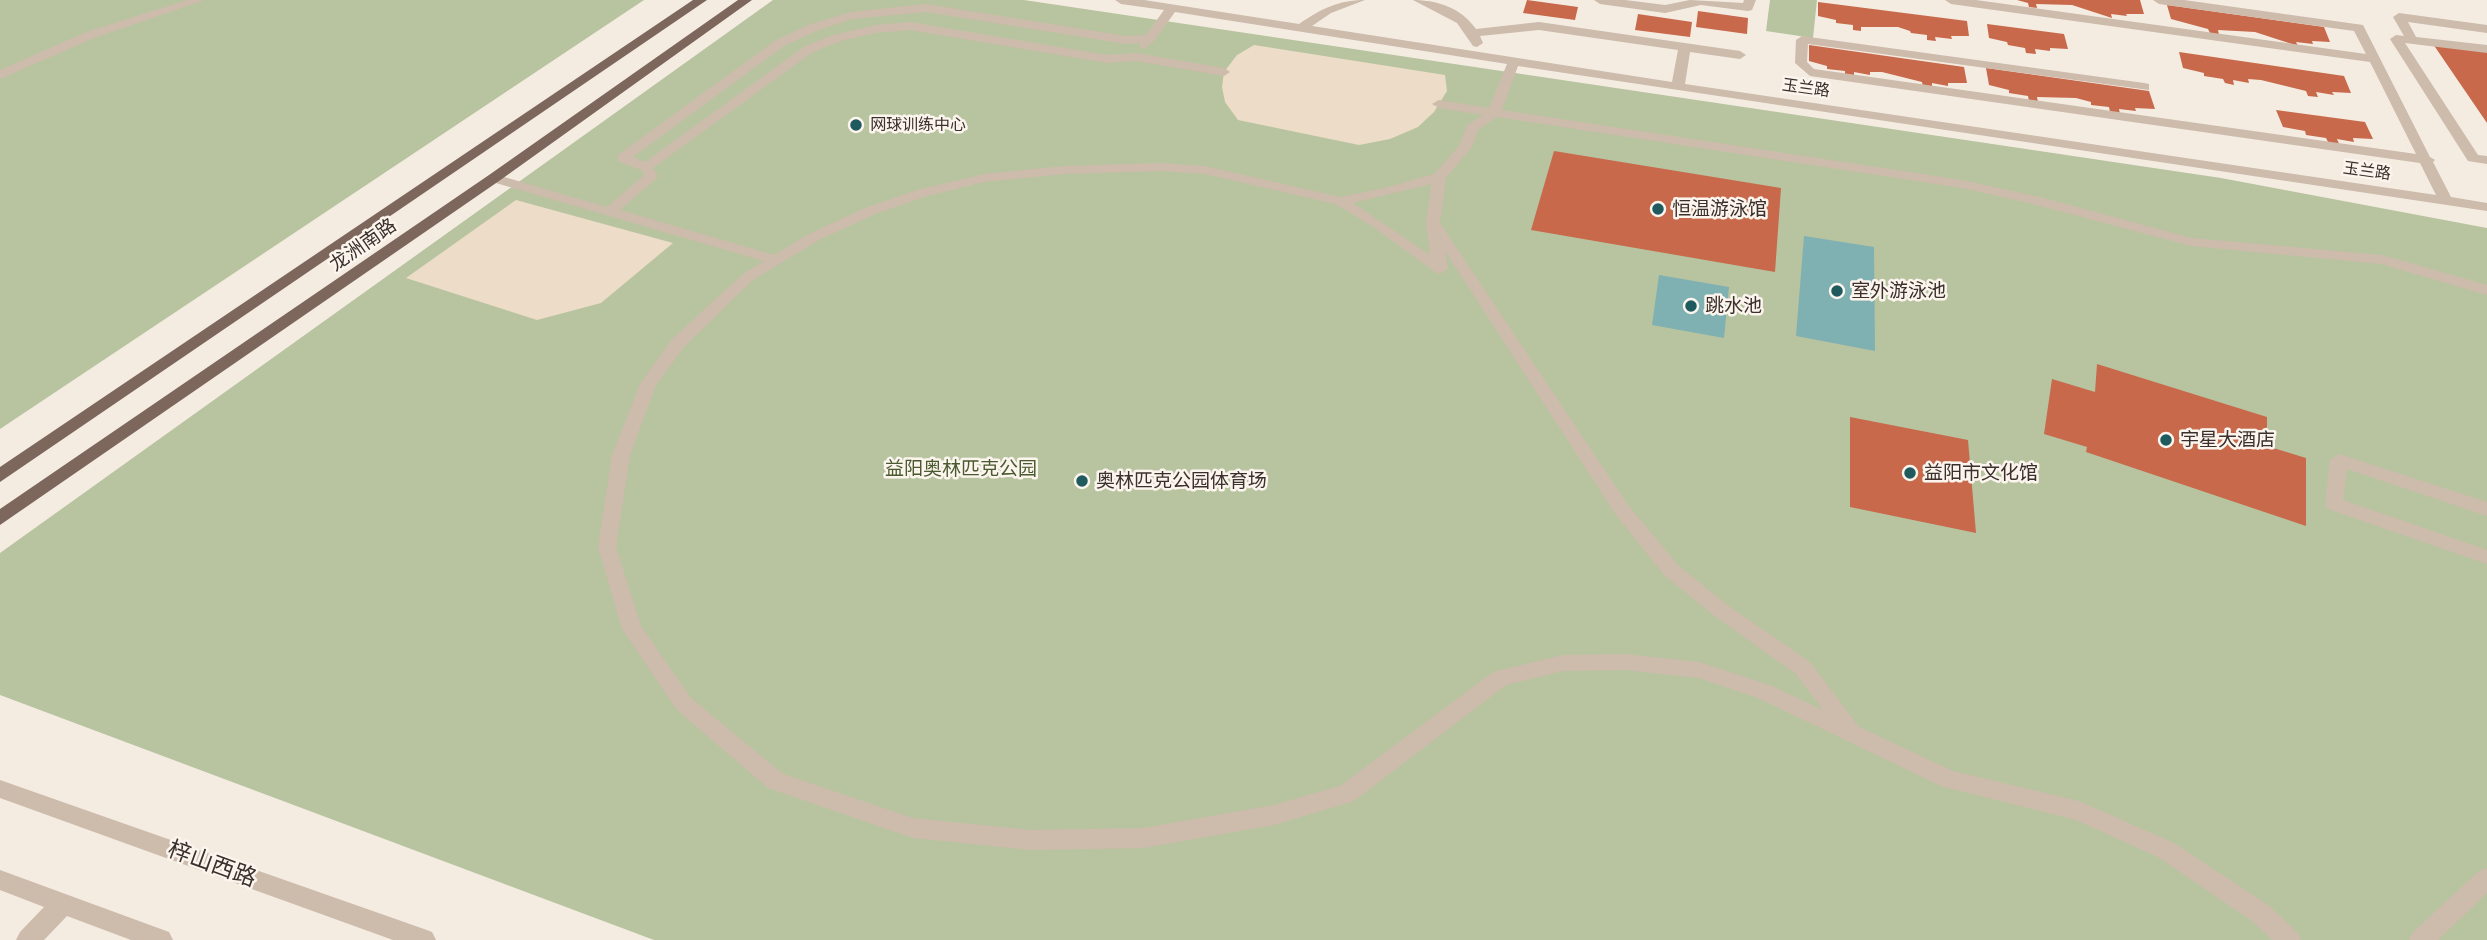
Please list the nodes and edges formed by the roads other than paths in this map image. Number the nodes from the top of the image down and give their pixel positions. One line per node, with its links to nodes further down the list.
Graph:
1 (199, 0): 26 (street)
2 (701, 0): 43 (main road, 龙洲南路)
3 (746, 0): 35 (main road, 龙洲南路)
4 (1121, 0): 12 (street, 玉兰路)
5 (1359, 0): 11 (street)
6 (1419, 0): 15 (street)
7 (1600, 0): 8 (street)
8 (1750, 0)
9 (1951, 0): 23 (street)
10 (2159, 0): 23 (street)
11 (1323, 5): 13 (street)
12 (1172, 8): 13 (street, 玉兰路); 16 (street)
13 (1302, 28): 21 (street, 玉兰路)
14 (2487, 29): 17 (street)
15 (1474, 33): 18 (street); 21 (street)
16 (1150, 38): 22 (street); 33 (street)
17 (2412, 40): 19 (street); 32 (street)
18 (1685, 47): 20 (street); 27 (street)
19 (2487, 49)
20 (1740, 55)
21 (1481, 56): 24 (street, 玉兰路)
22 (1136, 57): 25 (street); 33 (street)
23 (2375, 59): 31 (street)
24 (1514, 61): 27 (street, 玉兰路); 30 (street)
25 (1224, 72)
26 (0, 75)
27 (1678, 87): 37 (street, 玉兰路)
28 (2144, 87): 31 (street)
29 (1439, 104): 30 (street)
30 (1494, 113): 34 (street); 42 (street)
31 (2427, 160): 37 (street)
32 (2487, 160)
33 (646, 167): 39 (street)
34 (1439, 177): 36 (street); 40 (street)
35 (494, 178): 39 (street); 45 (main road, 龙洲南路)
36 (1340, 201): 40 (street); 41 (street)
37 (2446, 201): 38 (street, 玉兰路)
38 (2487, 208)
39 (610, 212): 41 (street)
40 (1433, 223): 47 (street)
41 (776, 260): 47 (street)
42 (2487, 290)
43 (0, 476)
44 (2487, 509): 46 (street)
45 (0, 518)
46 (2487, 557)
47 (1852, 733): 55 (street)
48 (0, 789): 54 (street, 梓山西路)
49 (2487, 878): 56 (street)
50 (0, 880): 51 (street)
51 (63, 904): 52 (street); 53 (street)
52 (28, 940)
53 (161, 940)
54 (424, 940)
55 (2289, 940)
56 (2420, 940)

